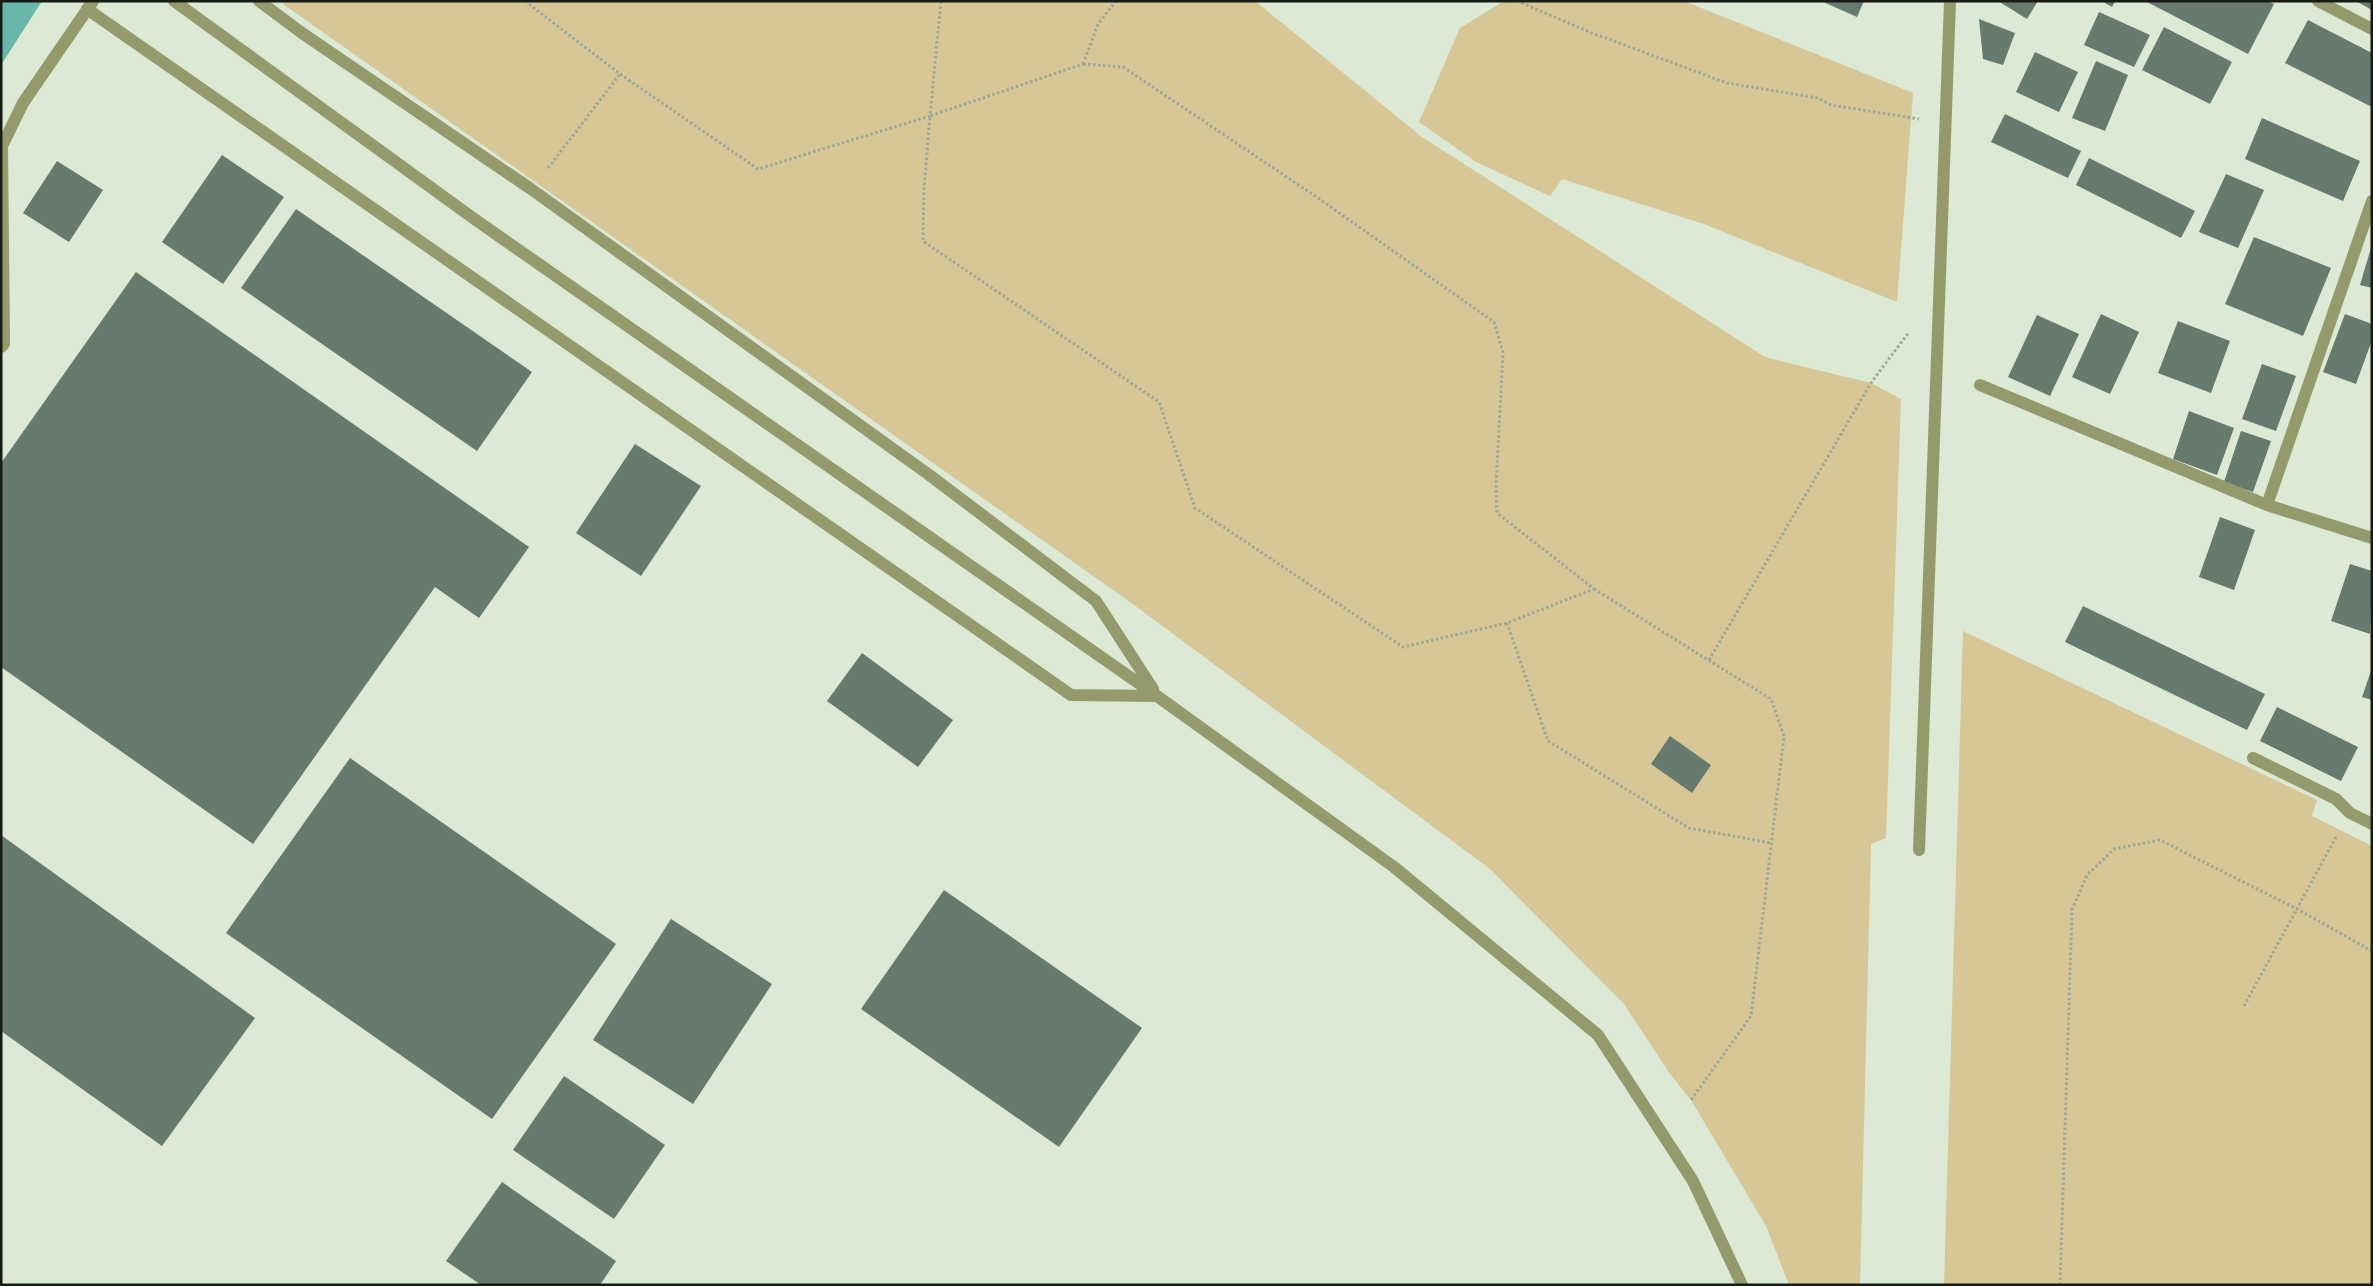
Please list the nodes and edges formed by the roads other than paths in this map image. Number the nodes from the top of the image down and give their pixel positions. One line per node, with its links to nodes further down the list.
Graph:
1 (174, 1): 12 (street)
2 (1950, 1): 15 (street)
3 (2318, 1): 6 (street)
4 (262, 2): 12 (street)
5 (90, 5): 8 (street); 12 (street)
6 (2372, 29)
7 (2372, 201): 10 (street)
8 (1, 347)
9 (1980, 385): 10 (street)
10 (2267, 505): 11 (street)
11 (2372, 538)
12 (1156, 696): 16 (street)
13 (2254, 758): 14 (street)
14 (2372, 824)
15 (1919, 850)
16 (1742, 1285)

